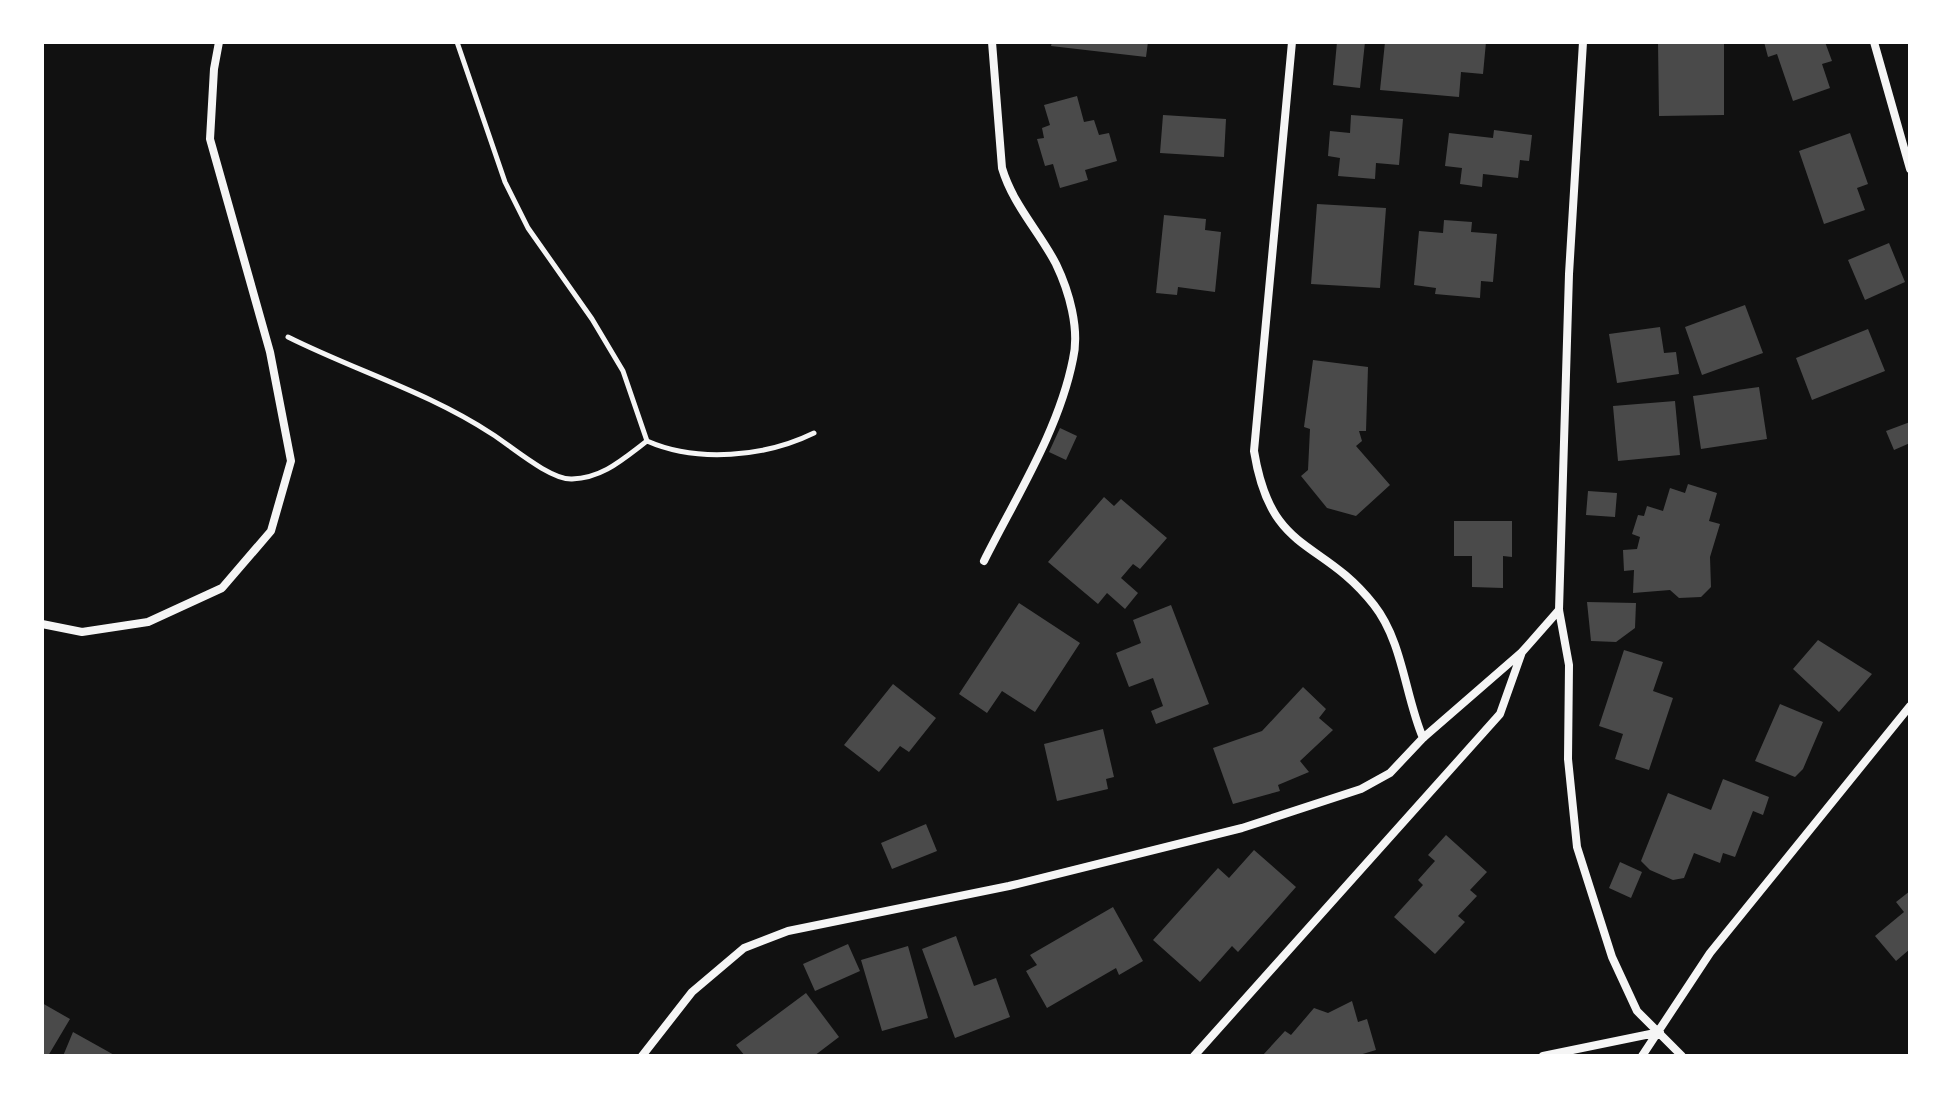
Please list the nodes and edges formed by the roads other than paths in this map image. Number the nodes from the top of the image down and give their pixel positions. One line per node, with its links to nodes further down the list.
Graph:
1 (219, 42): 9 (street)
2 (992, 42): 7 (street)
3 (1292, 42): 12 (street)
4 (1583, 42): 8 (street)
5 (1874, 42): 6 (street)
6 (1910, 169)
7 (984, 561)
8 (1559, 610): 10 (street); 13 (street)
9 (42, 624)
10 (1522, 652): 12 (street); 15 (street)
11 (1910, 706): 13 (street)
12 (1423, 738): 14 (street)
13 (1661, 1032): 16 (street); 17 (street); 18 (street)
14 (642, 1056)
15 (1194, 1056)
16 (1543, 1056)
17 (1642, 1056)
18 (1682, 1056)

